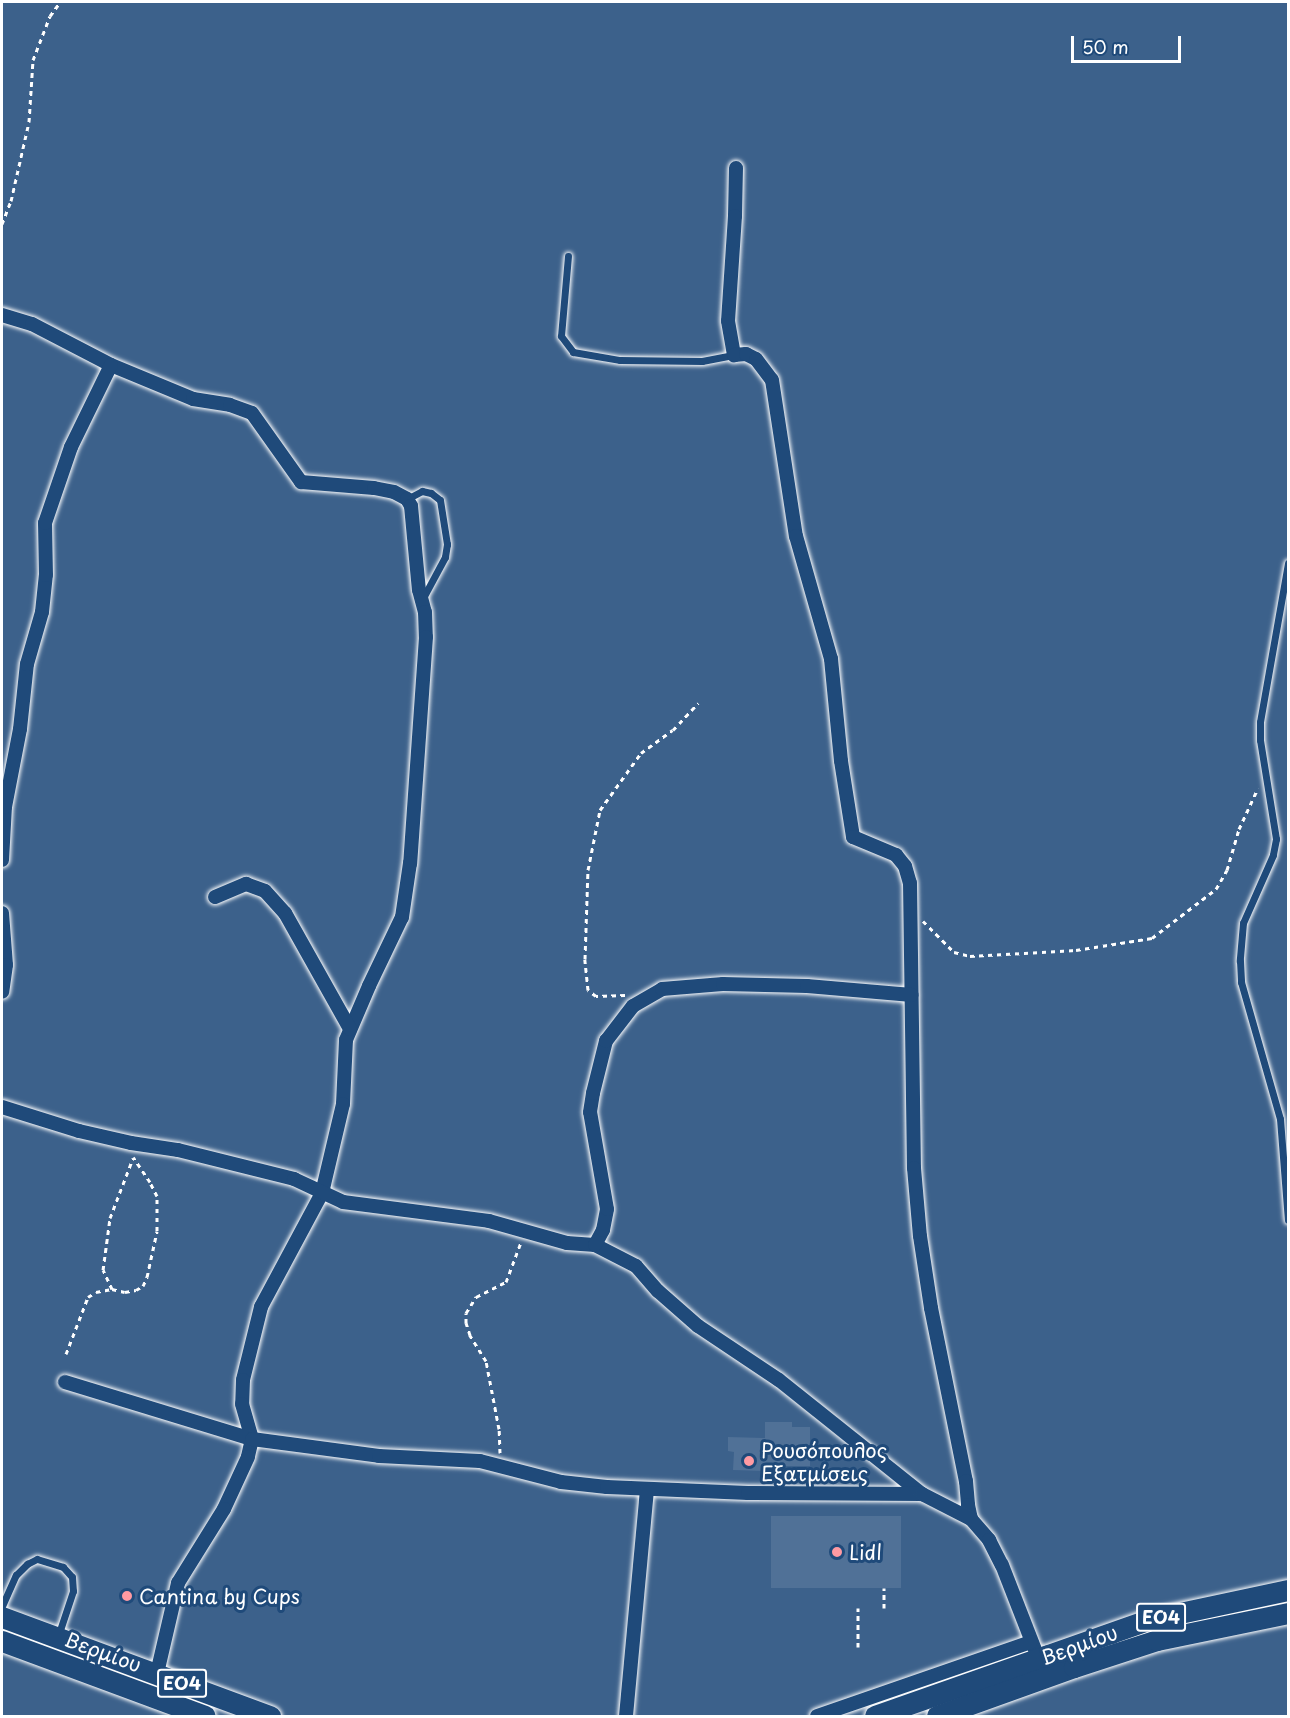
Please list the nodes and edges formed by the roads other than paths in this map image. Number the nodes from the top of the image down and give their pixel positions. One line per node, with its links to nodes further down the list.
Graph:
1 (736, 168): 4 (street)
2 (568, 256): 4 (lane)
3 (2, 315): 5 (street)
4 (734, 355): 13 (street)
5 (111, 365): 6 (street); 9 (street)
6 (407, 499): 8 (street); 8 (lane)
7 (1288, 563): 17 (lane)
8 (422, 600): 14 (street)
9 (2, 860)
10 (215, 897): 14 (street)
11 (2, 913): 12 (street)
12 (2, 992)
13 (912, 995): 18 (street); 23 (street)
14 (350, 1029): 16 (street)
15 (2, 1107): 16 (street)
16 (322, 1193): 18 (street); 20 (street)
17 (1288, 1220)
18 (595, 1245): 22 (street)
19 (65, 1382): 20 (street)
20 (252, 1439): 21 (street); 31 (street)
21 (647, 1490): 22 (street); 34 (street)
22 (922, 1494): 23 (street)
23 (971, 1519): 30 (street)
24 (1288, 1590): 30 (main road, Βερμίου / ΕΟ4)
25 (2, 1606): 28 (lane)
26 (1288, 1614): 30 (main road, Βερμίου / ΕΟ4)
27 (2, 1617): 28 (main road, Βερμίου / ΕΟ4)
28 (58, 1636): 31 (main road, Βερμίου / ΕΟ4)
29 (2, 1641): 32 (main road, Βερμίου / ΕΟ4)
30 (1038, 1660): 35 (street, Βερμίου); 36 (main road, Βερμίου / ΕΟ4); 37 (main road, Βερμίου / ΕΟ4)
31 (158, 1672): 33 (main road, Βερμίου / ΕΟ4)
32 (205, 1716)
33 (270, 1716)
34 (626, 1716)
35 (817, 1716)
36 (875, 1716)
37 (938, 1716)

